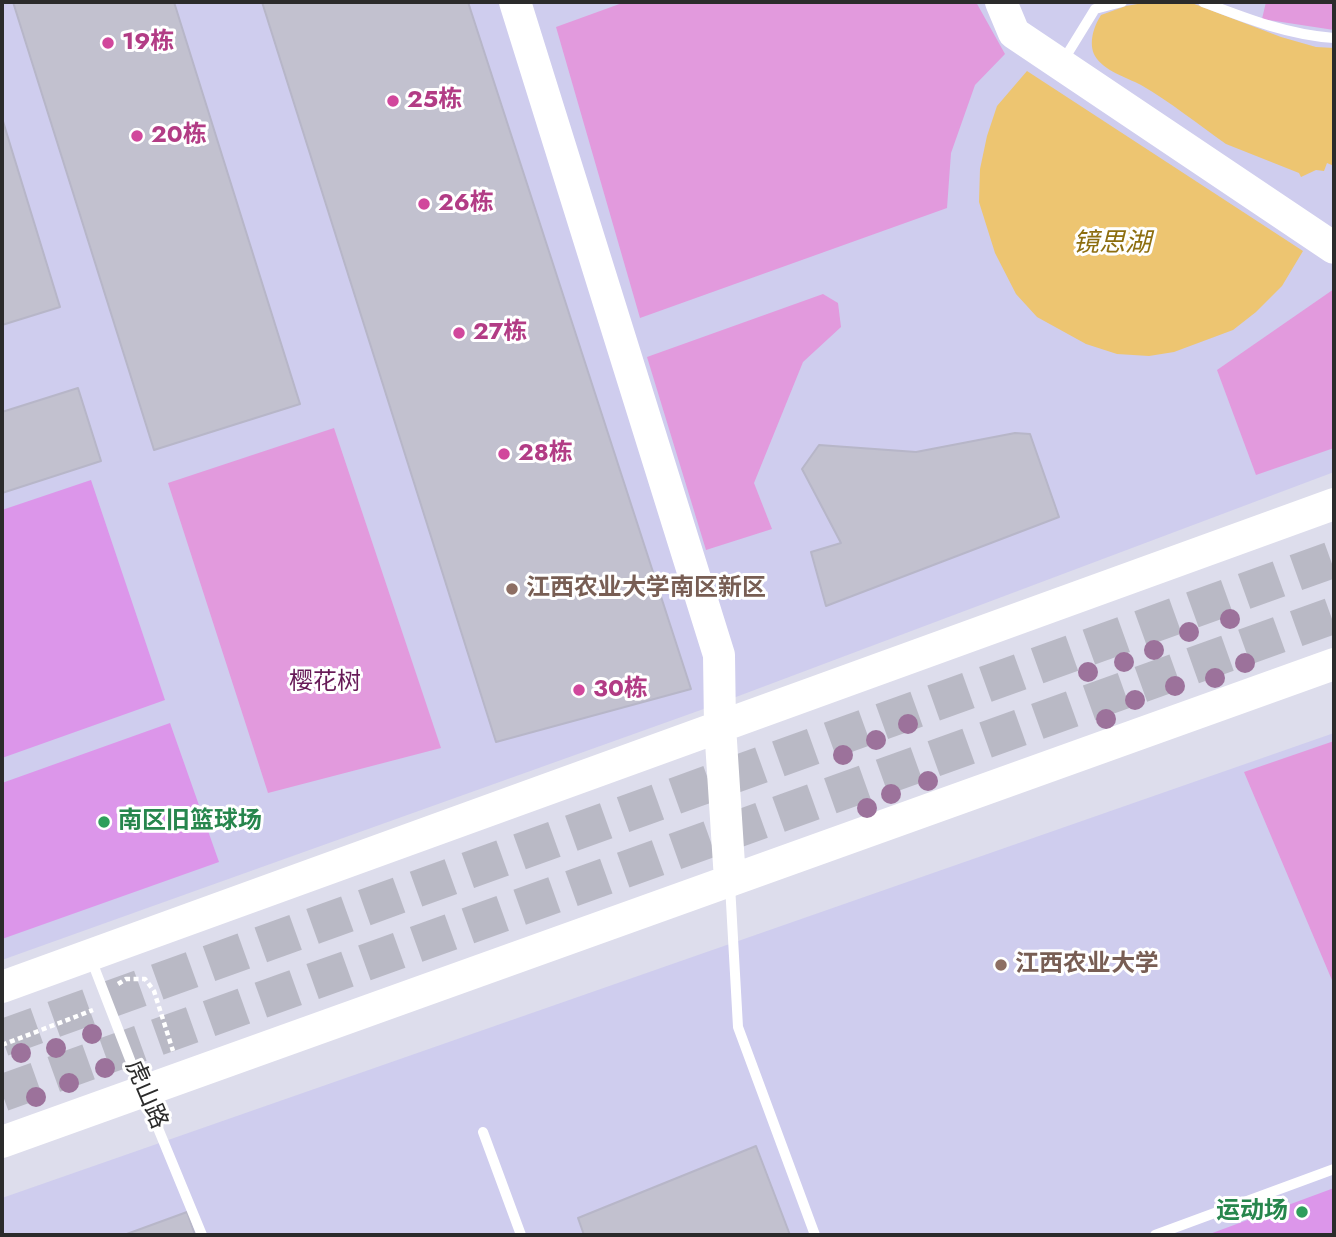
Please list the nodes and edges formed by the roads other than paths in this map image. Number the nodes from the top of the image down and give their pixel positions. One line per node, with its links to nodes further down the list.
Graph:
1 (515, 2): 10 (main road)
2 (1001, 2): 6 (main road)
3 (1122, 2): 6 (lane)
4 (1203, 2): 5 (lane)
5 (1334, 38)
6 (1060, 64): 7 (main road)
7 (1334, 248)
8 (1334, 504): 10 (main road)
9 (1334, 664): 11 (main road)
10 (720, 726): 11 (main road); 12 (main road)
11 (730, 880): 14 (main road); 20 (lane)
12 (90, 955): 13 (main road); 14 (lane, 虎山路)
13 (2, 987)
14 (144, 1091): 16 (main road); 18 (lane, 虎山路)
15 (483, 1132): 19 (lane)
16 (2, 1142)
17 (1334, 1169): 21 (lane)
18 (202, 1235)
19 (520, 1235)
20 (815, 1235)
21 (1155, 1235)

